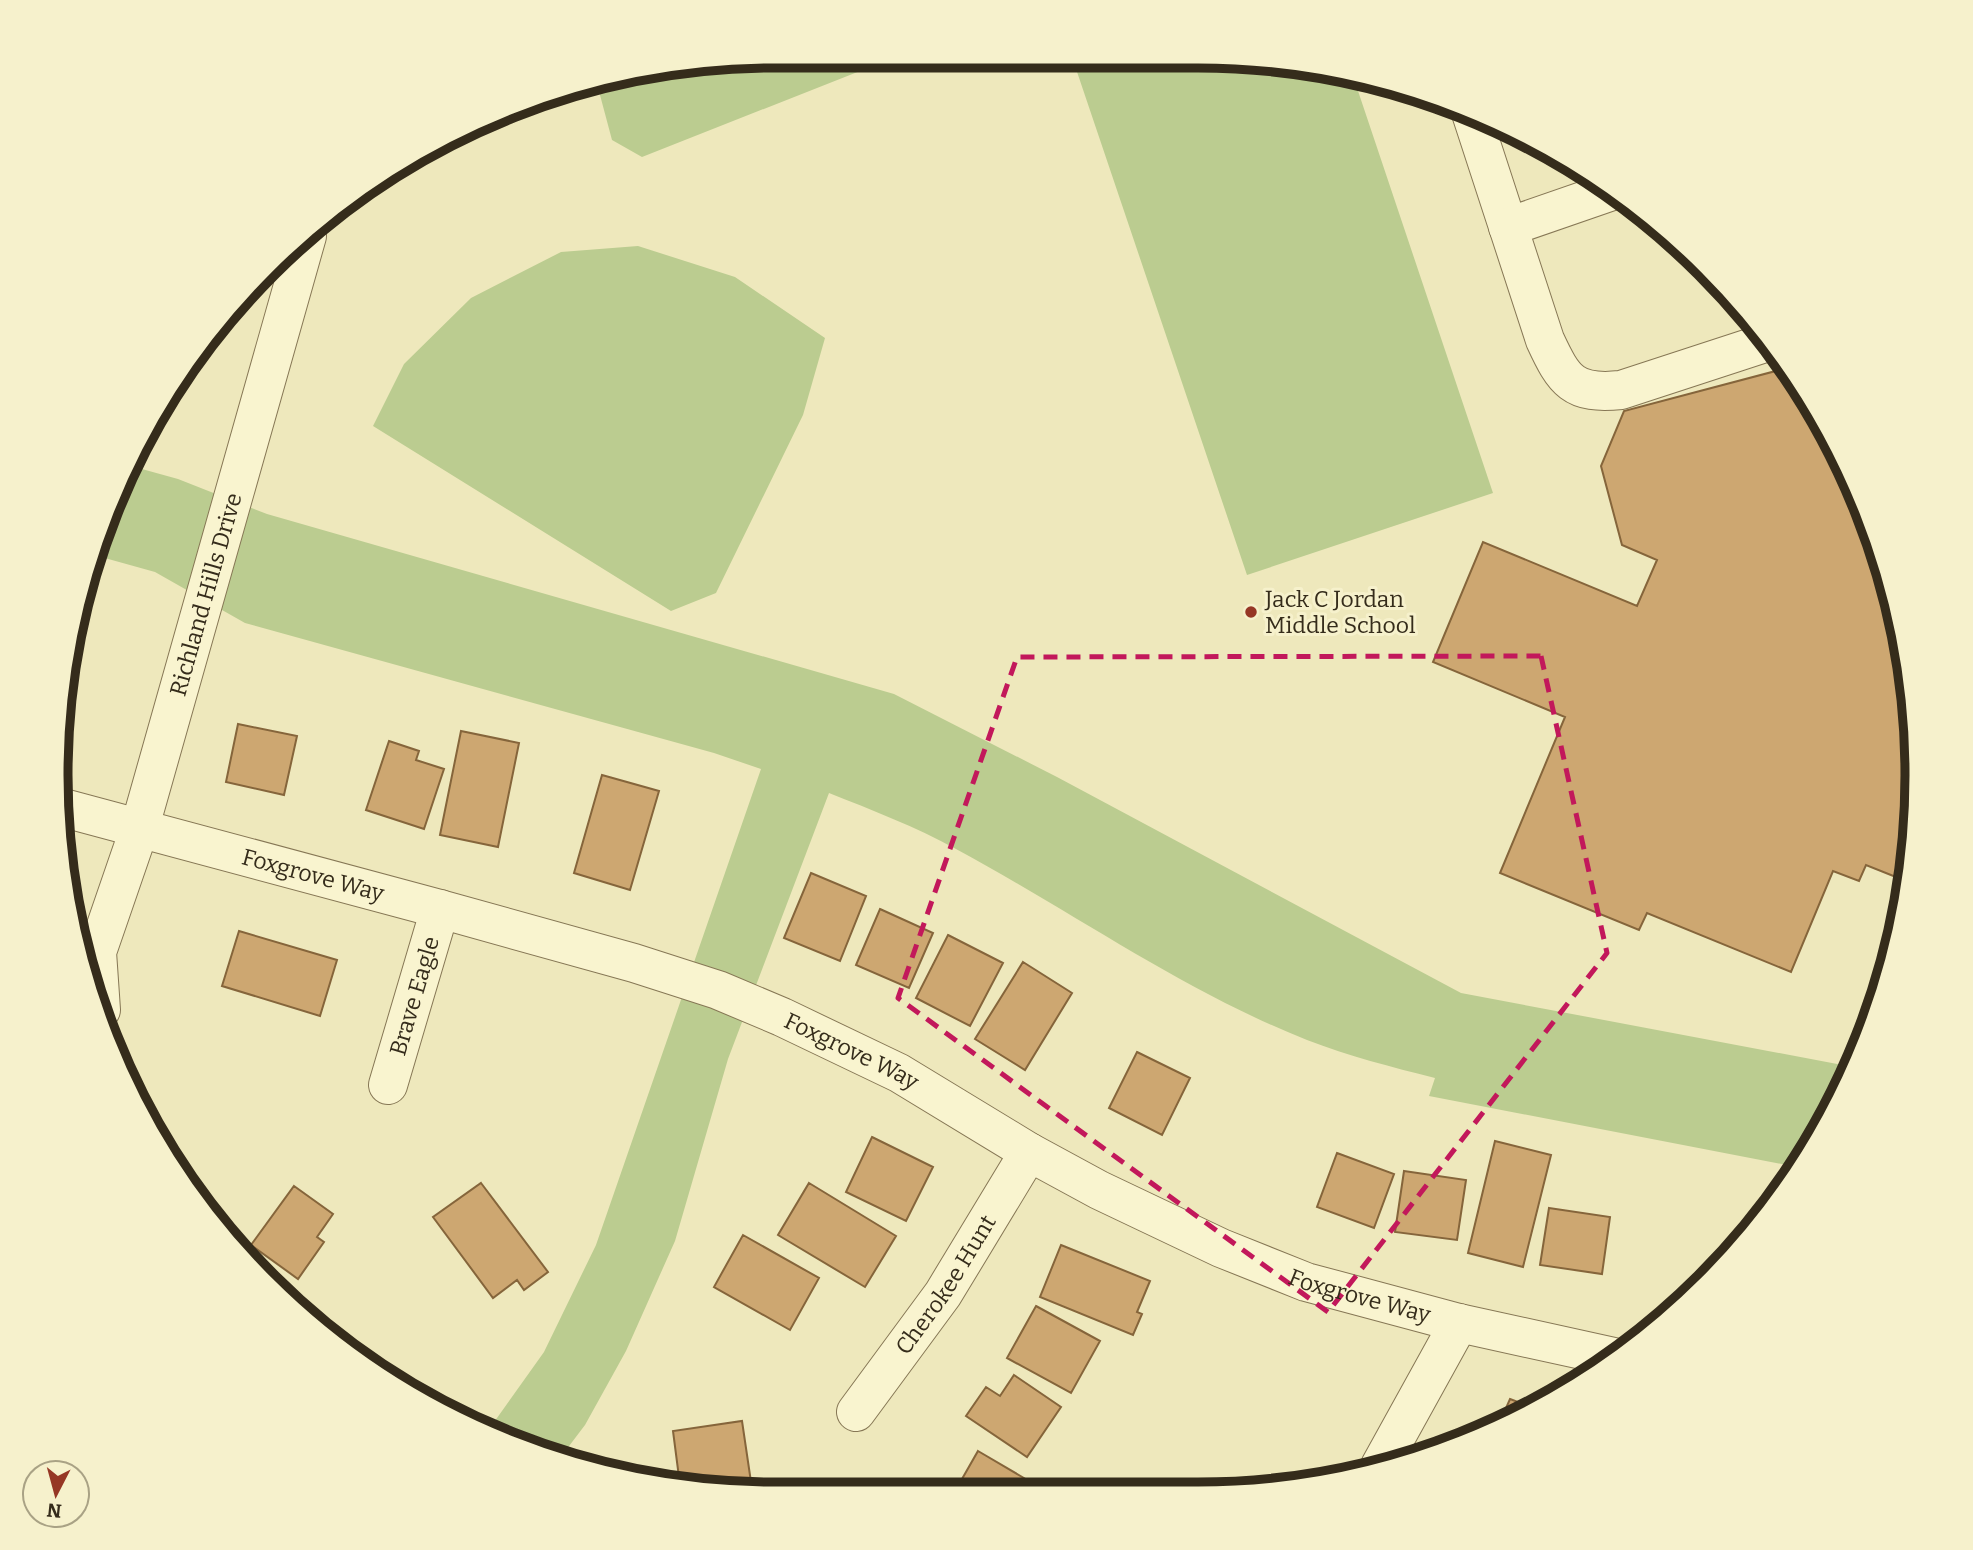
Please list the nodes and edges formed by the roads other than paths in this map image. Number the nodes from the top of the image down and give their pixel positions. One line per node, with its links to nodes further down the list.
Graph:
1 (1475, 125): 3 (street)
2 (1601, 195): 3 (street)
3 (1508, 227): 5 (street)
4 (303, 249): 7 (street, Richland Hills Drive)
5 (1759, 345)
6 (70, 810): 7 (street, Foxgrove Way)
7 (139, 830): 8 (street, Foxgrove Way); 9 (street, Richland Hills Drive)
8 (440, 909): 10 (street, Brave Eagle); 11 (street, Foxgrove Way)
9 (91, 955)
10 (388, 1085)
11 (1029, 1152): 12 (street, Foxgrove Way); 14 (street, Cherokee Hunt)
12 (1459, 1323): 13 (street, Foxgrove Way); 15 (street)
13 (1603, 1355)
14 (856, 1412)
15 (1385, 1457)

